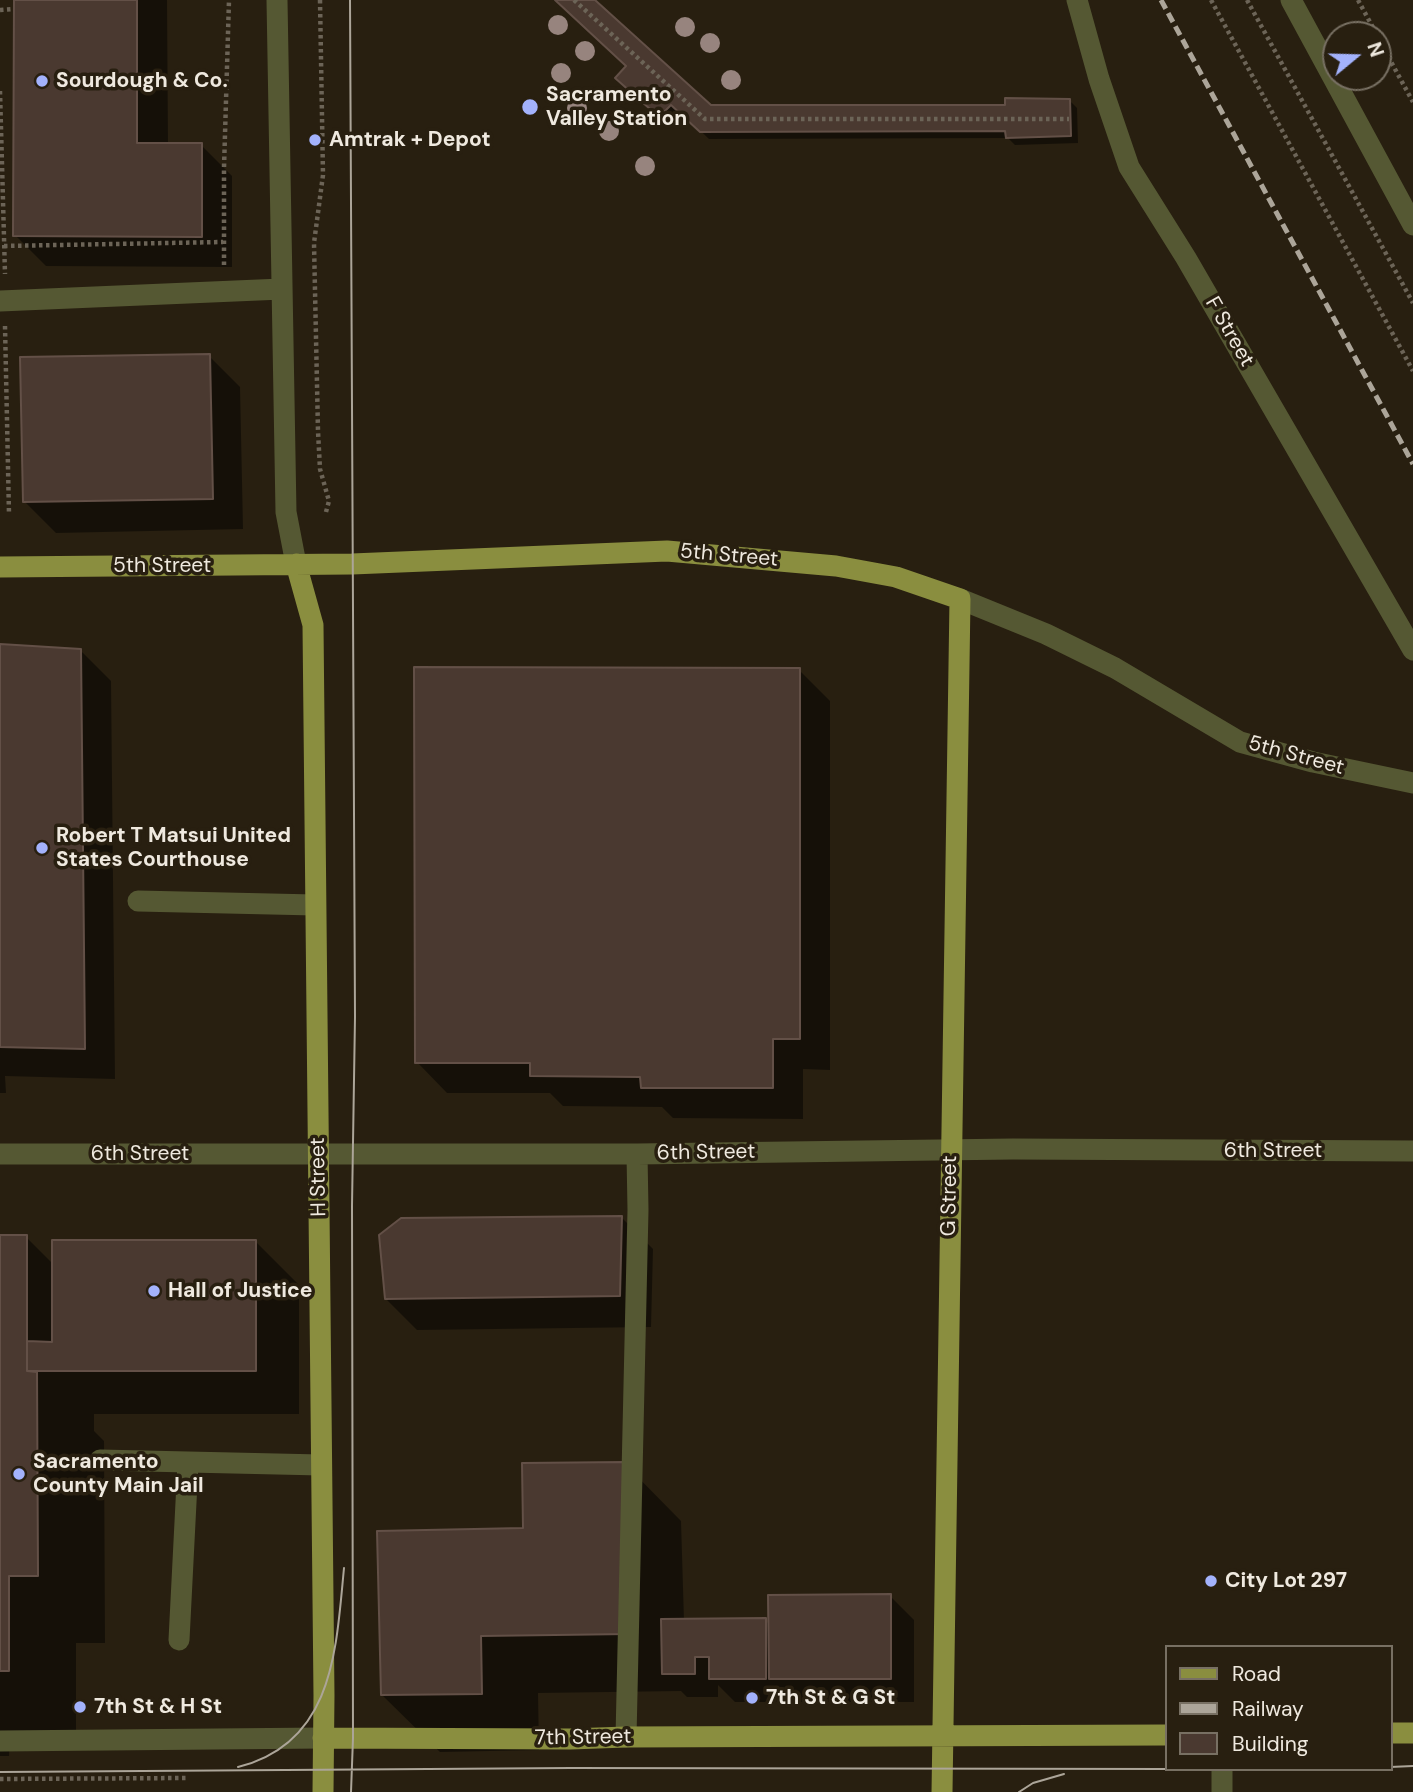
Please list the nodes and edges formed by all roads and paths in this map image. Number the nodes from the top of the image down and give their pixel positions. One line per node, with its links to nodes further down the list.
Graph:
1 (229, 0): 18 (path)
2 (277, 0): 20 (street)
3 (320, 0): 25 (path)
4 (574, 0): 16 (path)
5 (1077, 0): 30 (street, F Street)
6 (1211, 0): 24 (path)
7 (1247, 0): 23 (path)
8 (1291, 0): 17 (street)
9 (1358, 0): 12 (path)
10 (14, 9): 11 (path)
11 (0, 10)
12 (1369, 21)
13 (1392, 64): 15 (path)
14 (0, 91): 19 (path)
15 (1413, 102)
16 (1069, 119)
17 (1413, 225)
18 (223, 242): 19 (path); 21 (path)
19 (4, 246): 22 (path)
20 (282, 289): 21 (street); 27 (street)
21 (225, 291): 22 (street)
22 (3, 300): 26 (path)
23 (1413, 303)
24 (1413, 372)
25 (326, 512)
26 (9, 514)
27 (296, 564): 28 (main road, 5th Street); 29 (main road, 5th Street); 33 (main road, H Street)
28 (0, 567)
29 (960, 599): 31 (street, 5th Street); 34 (main road, G Street)
30 (1413, 650)
31 (1413, 783)
32 (138, 901): 33 (street)
33 (314, 905): 36 (main road, H Street)
34 (950, 1149): 35 (street, 6th Street); 38 (street, 6th Street); 47 (main road, G Street)
35 (1413, 1152)
36 (318, 1153): 37 (street, 6th Street); 38 (street, 6th Street); 41 (main road, H Street)
37 (0, 1154)
38 (637, 1154): 46 (street)
39 (100, 1460): 40 (street)
40 (188, 1463): 41 (street); 42 (street)
41 (321, 1465): 48 (main road, H Street)
42 (179, 1640)
43 (1413, 1732): 44 (main road)
44 (1392, 1733)
45 (1164, 1735): 47 (main road, 7th Street)
46 (626, 1737): 47 (main road, 7th Street); 48 (main road, 7th Street)
47 (942, 1737): 54 (main road, G Street)
48 (323, 1738): 49 (street, 7th Street); 53 (main road, H Street)
49 (0, 1741)
50 (1222, 1771): 55 (street)
51 (186, 1778): 52 (path)
52 (0, 1780)
53 (323, 1792)
54 (942, 1792)
55 (1222, 1792)

